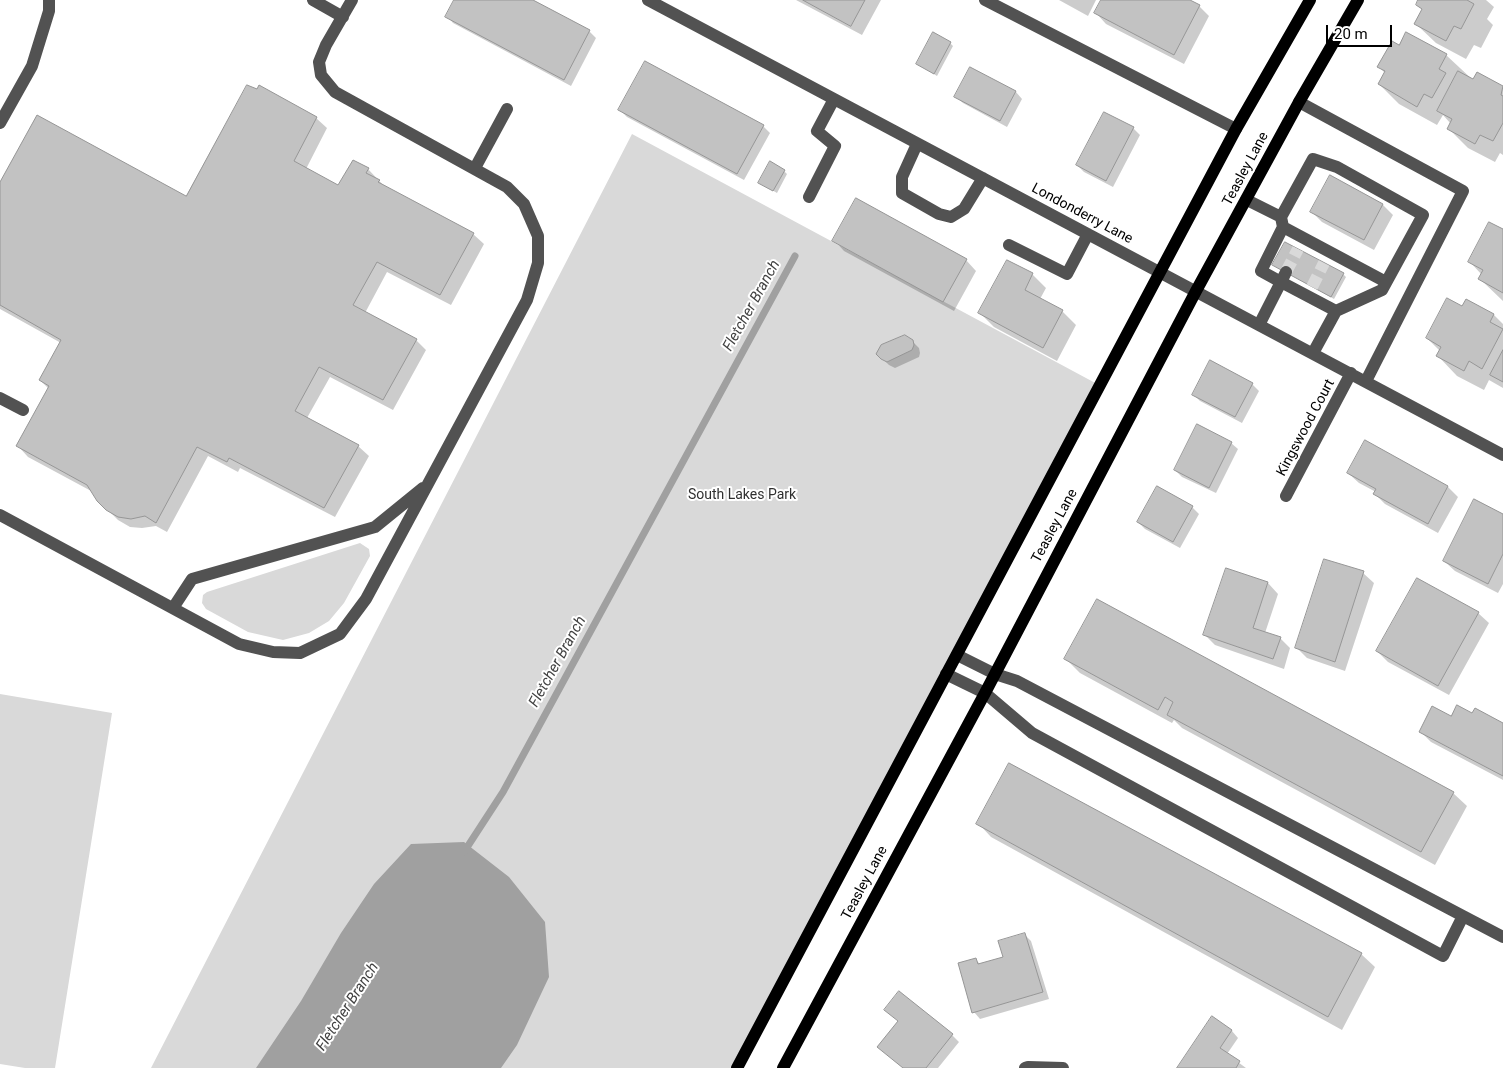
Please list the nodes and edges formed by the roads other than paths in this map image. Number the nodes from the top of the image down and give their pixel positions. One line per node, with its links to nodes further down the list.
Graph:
1 (49, 0): 12 (street)
2 (313, 0): 8 (street)
3 (352, 0): 8 (street)
4 (648, 0): 9 (street, Londonderry Lane)
5 (985, 0): 13 (street)
6 (1310, 0): 13 (main road, Teasley Lane)
7 (1358, 0): 10 (main road, Teasley Lane)
8 (343, 17): 15 (street)
9 (834, 99): 14 (street, Londonderry Lane); 17 (street)
10 (1299, 102): 18 (main road, Teasley Lane); 30 (street)
11 (507, 109): 15 (street)
12 (0, 123)
13 (1236, 129): 22 (main road, Teasley Lane)
14 (917, 144): 16 (street, Londonderry Lane); 16 (street)
15 (475, 168): 34 (street)
16 (983, 178): 20 (street, Londonderry Lane)
17 (809, 197)
18 (1247, 200): 19 (street); 25 (main road, Teasley Lane)
19 (1282, 222): 23 (street); 24 (street); 24 (street)
20 (1088, 234): 21 (street); 22 (street, Londonderry Lane)
21 (1009, 245)
22 (1160, 272): 25 (street, Londonderry Lane); 38 (main road, Teasley Lane)
23 (1283, 277): 26 (street); 27 (street)
24 (1386, 282): 26 (street)
25 (1196, 291): 27 (street, Londonderry Lane); 40 (main road, Teasley Lane)
26 (1336, 312): 28 (street)
27 (1259, 325): 28 (street, Londonderry Lane)
28 (1313, 353): 29 (street, Londonderry Lane)
29 (1352, 374): 30 (street, Londonderry Lane); 35 (street, Kingswood Court)
30 (1366, 382): 33 (street, Londonderry Lane)
31 (0, 398): 32 (street)
32 (23, 410)
33 (1503, 455)
34 (429, 483): 37 (street); 37 (street)
35 (1286, 496)
36 (0, 515): 37 (street)
37 (173, 608)
38 (957, 655): 39 (main road, Teasley Lane); 40 (street)
39 (946, 674): 41 (street); 44 (main road, Teasley Lane)
40 (994, 674): 41 (main road, Teasley Lane); 42 (street)
41 (985, 693): 42 (street); 45 (main road, Teasley Lane)
42 (1463, 916): 43 (street)
43 (1503, 937)
44 (737, 1068)
45 (783, 1068)
46 (1025, 1068): 47 (street)
47 (1063, 1068)

